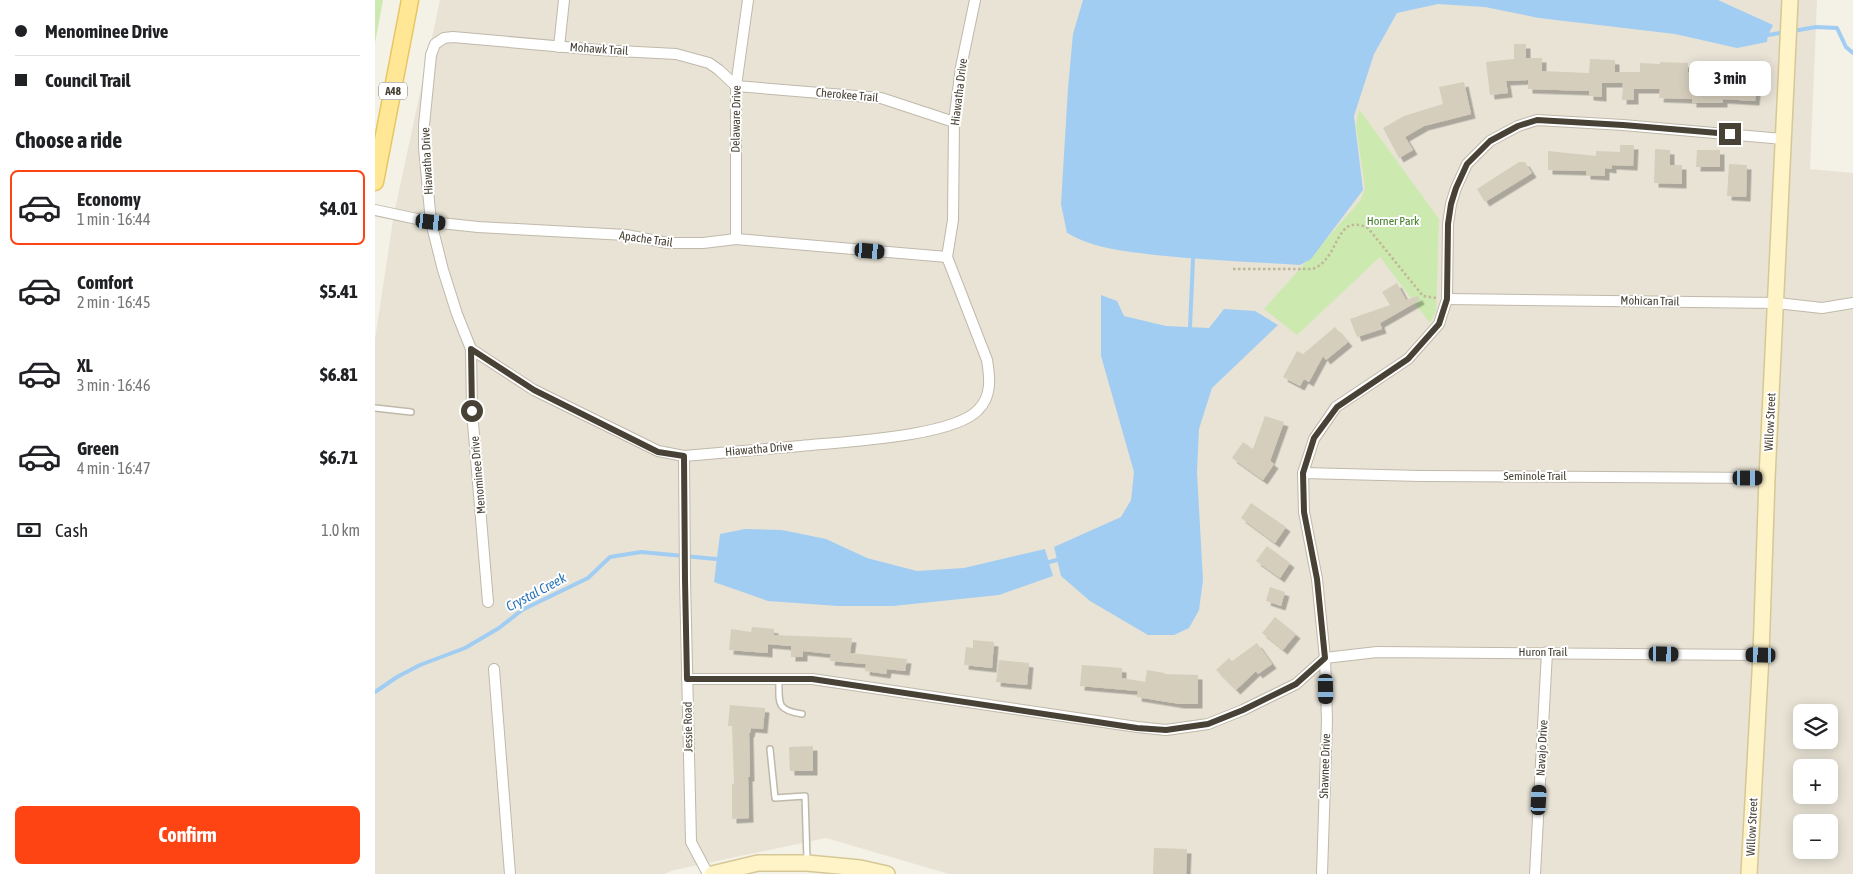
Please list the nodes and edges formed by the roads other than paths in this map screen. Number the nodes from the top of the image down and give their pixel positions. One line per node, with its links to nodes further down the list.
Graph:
1 (410, 0): 11 (main road, A48)
2 (564, 0): 7 (street)
3 (748, 0): 8 (street, Delaware Drive)
4 (975, 0): 9 (street, Hiawatha Drive)
5 (1790, 0): 10 (street, Willow Street)
6 (453, 37): 7 (street, Mohawk Trail); 13 (street, Hiawatha Drive)
7 (559, 46): 8 (street, Mohawk Trail)
8 (736, 86): 9 (street, Cherokee Trail); 14 (street, Delaware Drive)
9 (954, 122): 15 (street, Hiawatha Drive)
10 (1784, 139): 16 (street, Shawnee Drive); 17 (street, Willow Street)
11 (375, 182)
12 (375, 210): 13 (street, Apache Trail)
13 (431, 222): 14 (street, Apache Trail); 19 (street, Hiawatha Drive)
14 (736, 239): 15 (street, Apache Trail)
15 (947, 257): 22 (street, Hiawatha Drive)
16 (1447, 299): 17 (street, Mohican Trail); 23 (street, Shawnee Drive)
17 (1777, 303): 18 (street, Mohican Trail); 24 (street, Willow Street)
18 (1853, 303)
19 (471, 349): 22 (street, Hiawatha Drive); 25 (street, Menominee Drive)
20 (375, 408): 21 (lane)
21 (411, 412)
22 (684, 456): 30 (street, Jessie Road)
23 (1303, 473): 24 (street, Seminole Trail); 28 (street, Shawnee Drive)
24 (1767, 478): 27 (street, Willow Street)
25 (488, 602)
26 (1547, 652): 27 (street, Huron Trail); 28 (street, Huron Trail); 40 (street, Navajo Drive)
27 (1761, 655): 41 (street, Willow Street)
28 (1325, 658): 31 (street); 39 (street, Shawnee Drive)
29 (494, 669): 35 (street)
30 (687, 679): 31 (street); 36 (street, Jessie Road)
31 (779, 679): 32 (lane)
32 (802, 714)
33 (770, 749): 34 (lane)
34 (807, 863): 37 (street); 38 (street)
35 (510, 874)
36 (708, 874)
37 (712, 874)
38 (887, 874)
39 (1322, 874)
40 (1535, 874)
41 (1749, 874)

